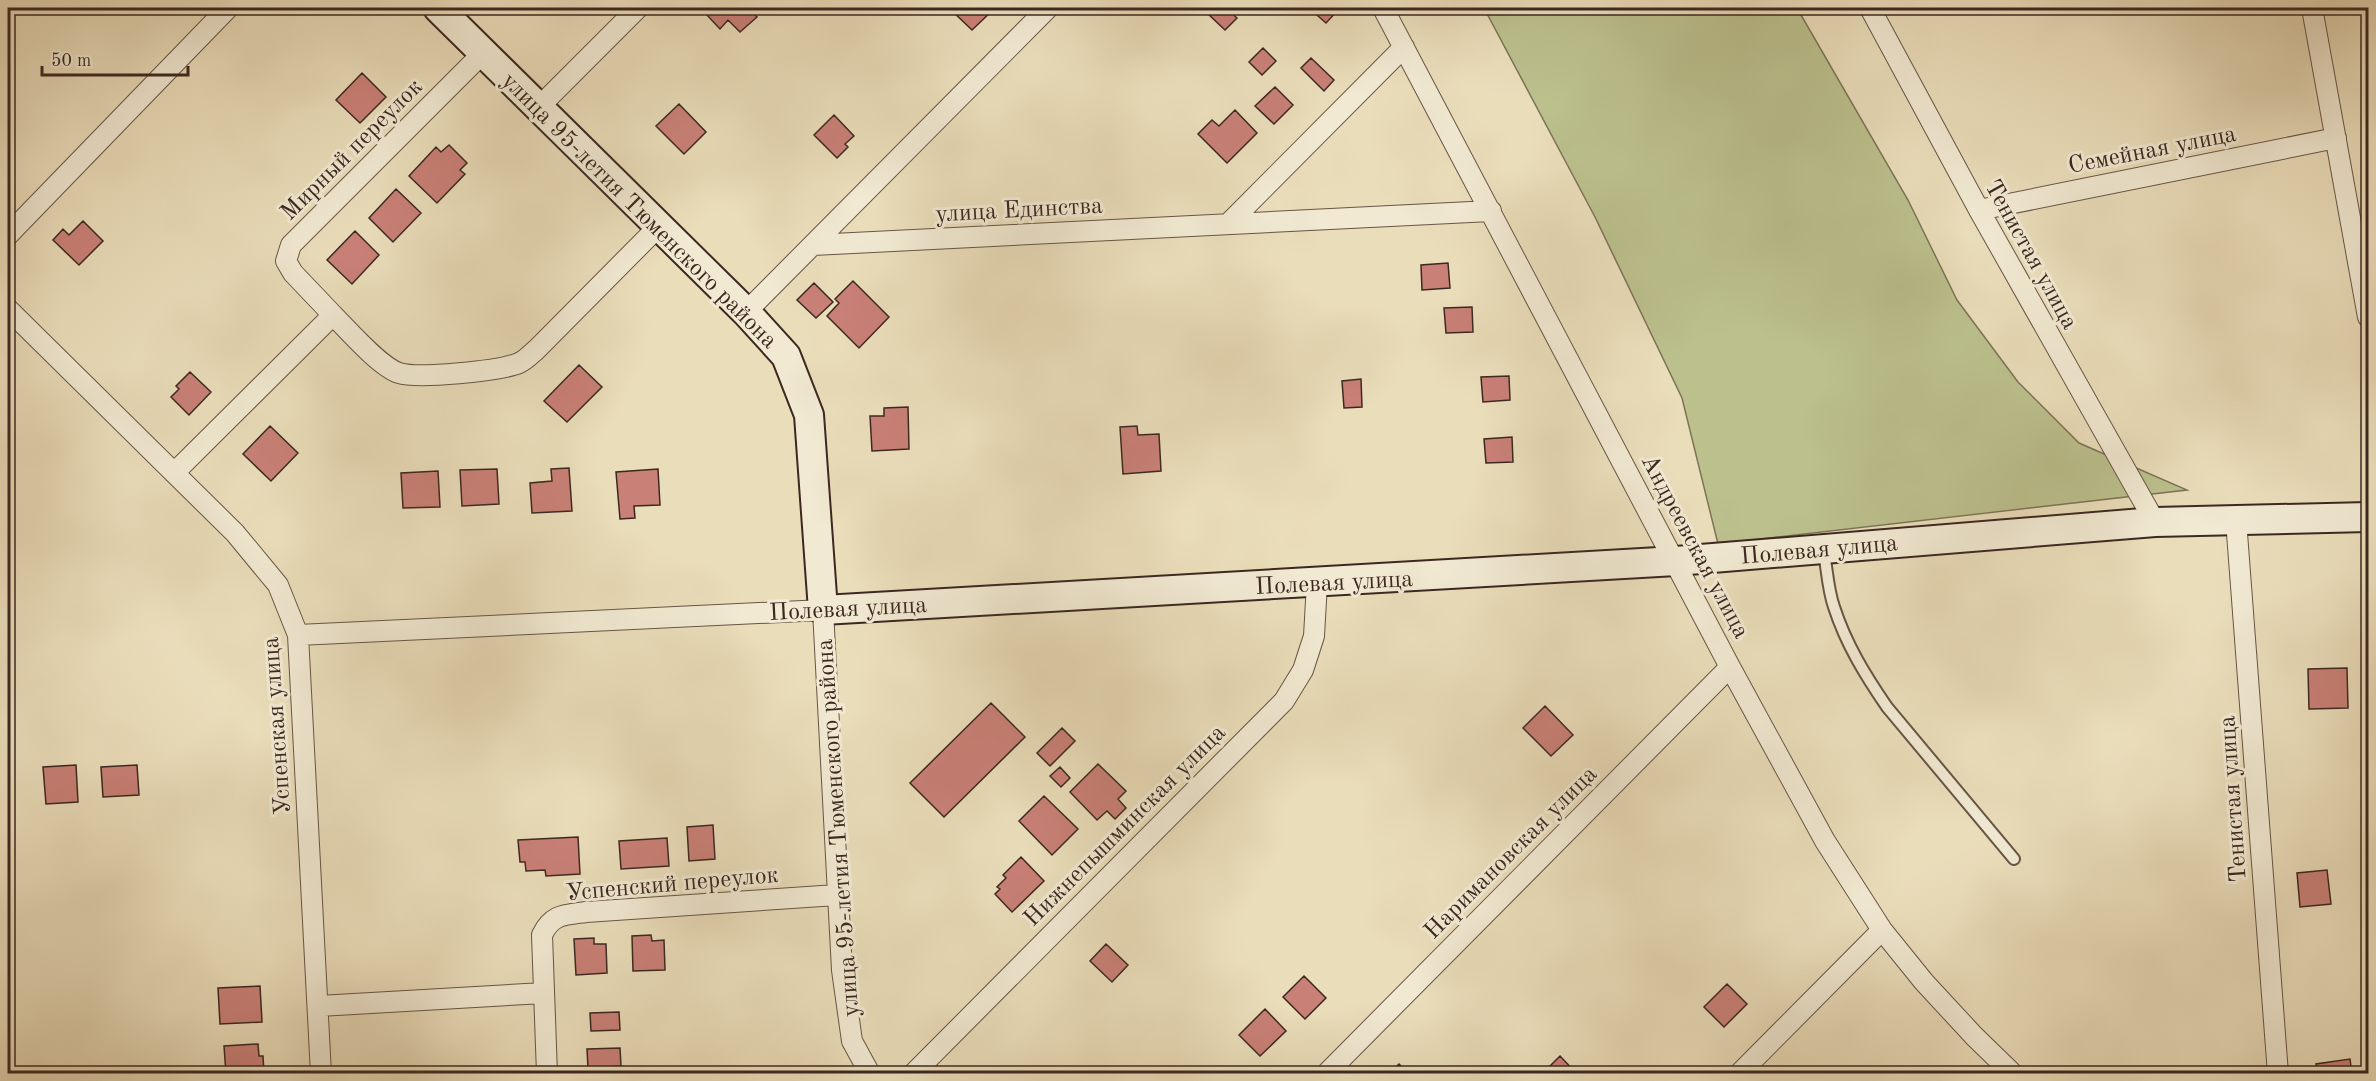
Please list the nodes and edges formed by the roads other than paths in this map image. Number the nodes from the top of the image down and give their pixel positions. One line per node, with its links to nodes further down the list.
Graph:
1 (228, 8): 16 (street)
2 (438, 8): 9 (street, улица 95-летия Тюменского района)
3 (638, 8): 10 (street)
4 (1048, 8): 17 (street)
5 (1383, 8): 8 (street, Андреевская улица)
6 (1870, 8): 12 (street, Тенистая улица)
7 (2312, 8): 11 (street)
8 (1404, 47): 13 (street, Андреевская улица); 14 (street)
9 (483, 52): 10 (street, улица 95-летия Тюменского района); 20 (street, Мирный переулок)
10 (539, 107): 15 (street, улица 95-летия Тюменского района)
11 (2336, 138): 12 (street, Семейная улица); 21 (street)
12 (1979, 210): 25 (street, Тенистая улица)
13 (1491, 211): 14 (street, улица Единства); 27 (street, Андреевская улица)
14 (1228, 224): 17 (street, улица Единства)
15 (659, 226): 19 (street, улица 95-летия Тюменского района); 20 (street, Мирный переулок)
16 (8, 235)
17 (813, 245): 19 (street)
18 (8, 309): 22 (street, Успенская улица)
19 (746, 312): 29 (street, улица 95-летия Тюменского района)
20 (333, 315): 22 (street)
21 (2368, 317)
22 (174, 473): 30 (street, Успенская улица)
23 (2368, 517): 24 (street, Полевая улица)
24 (2236, 520): 25 (street, Полевая улица); 44 (street, Тенистая улица)
25 (2155, 522): 26 (street, Полевая улица)
26 (1823, 549): 27 (street, Полевая улица); 32 (lane)
27 (1676, 561): 28 (street, Полевая улица); 31 (street, Андреевская улица)
28 (1317, 583): 29 (street, Полевая улица); 40 (street, Нижнепышминская улица)
29 (823, 610): 30 (street, Полевая улица); 33 (street, улица 95-летия Тюменского района)
30 (298, 635): 36 (street, Успенская улица)
31 (1730, 667): 34 (street, Андреевская улица); 41 (street, Наримановская улица)
32 (2014, 859)
33 (837, 895): 35 (street, Успенский переулок); 39 (street, улица 95-летия Тюменского района)
34 (1882, 930): 42 (street); 43 (street, Андреевская улица)
35 (543, 993): 36 (street); 38 (street, Успенский переулок)
36 (319, 1006): 37 (street, Успенская улица)
37 (321, 1074)
38 (547, 1074)
39 (870, 1074)
40 (913, 1074)
41 (1326, 1074)
42 (1739, 1074)
43 (2013, 1074)
44 (2278, 1074)

